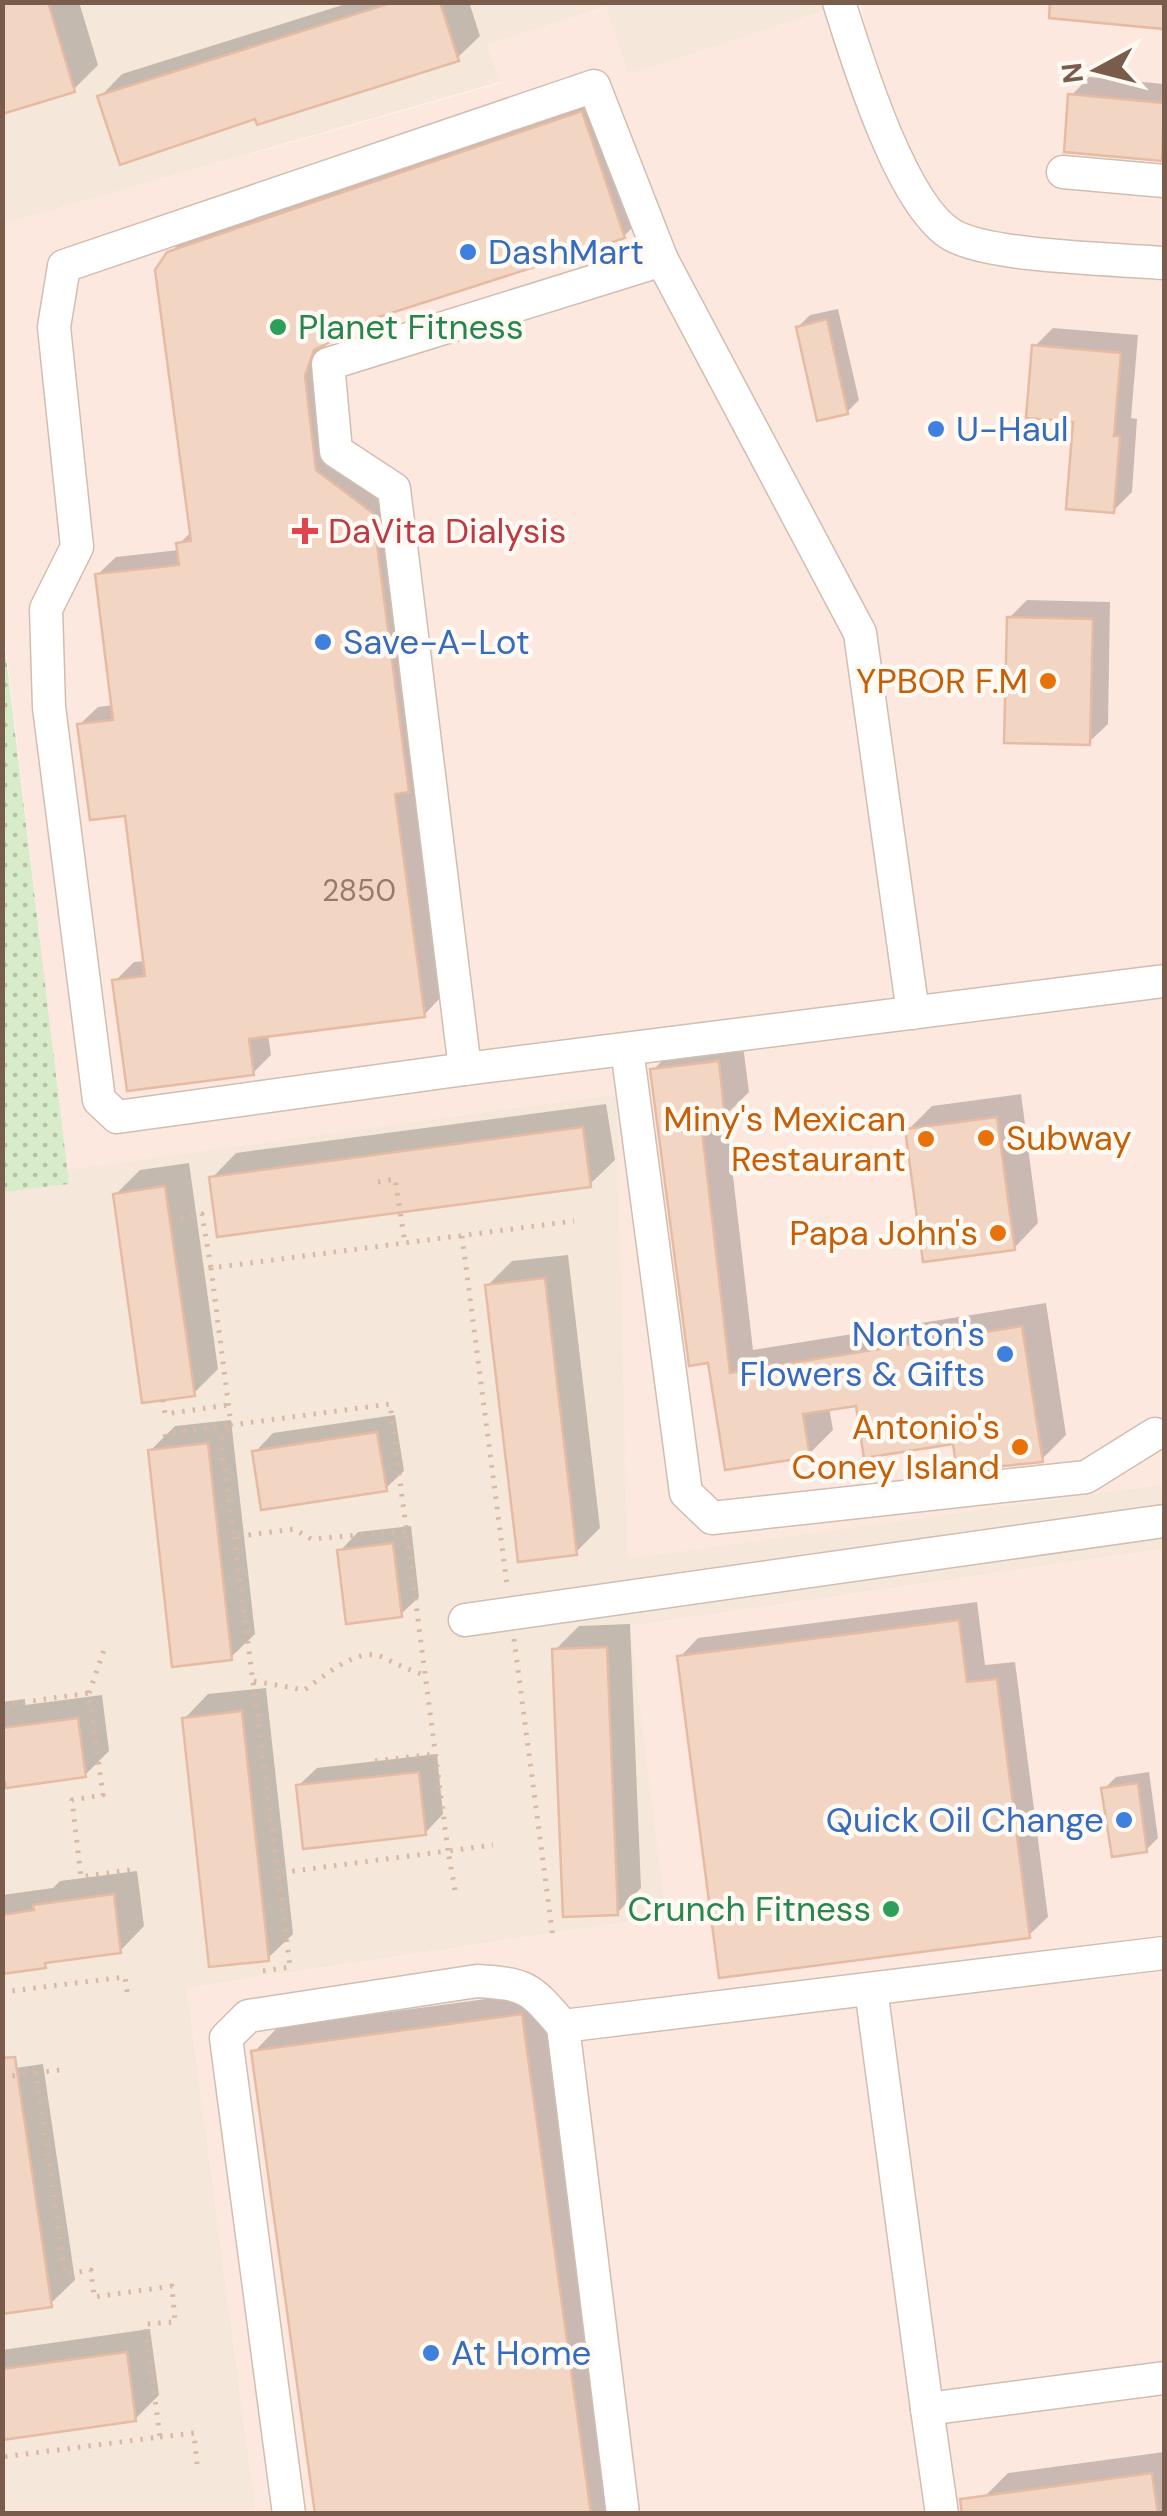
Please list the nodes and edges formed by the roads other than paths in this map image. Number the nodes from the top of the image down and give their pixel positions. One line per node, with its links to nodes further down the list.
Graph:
1 (840, 3): 5 (street)
2 (1063, 172): 3 (street)
3 (1164, 181)
4 (662, 260): 7 (street); 9 (street); 9 (street)
5 (1164, 263)
6 (1164, 981): 7 (street)
7 (913, 1012): 8 (street)
8 (627, 1049): 9 (street); 10 (street)
9 (465, 1069)
10 (1154, 1434)
11 (1164, 1520): 12 (street)
12 (465, 1620)
13 (1164, 1954): 14 (street)
14 (871, 1989): 15 (street); 17 (street)
15 (562, 2026): 18 (street); 19 (street)
16 (1164, 2378): 17 (street)
17 (927, 2409): 20 (street)
18 (289, 2514)
19 (623, 2514)
20 (942, 2514)

